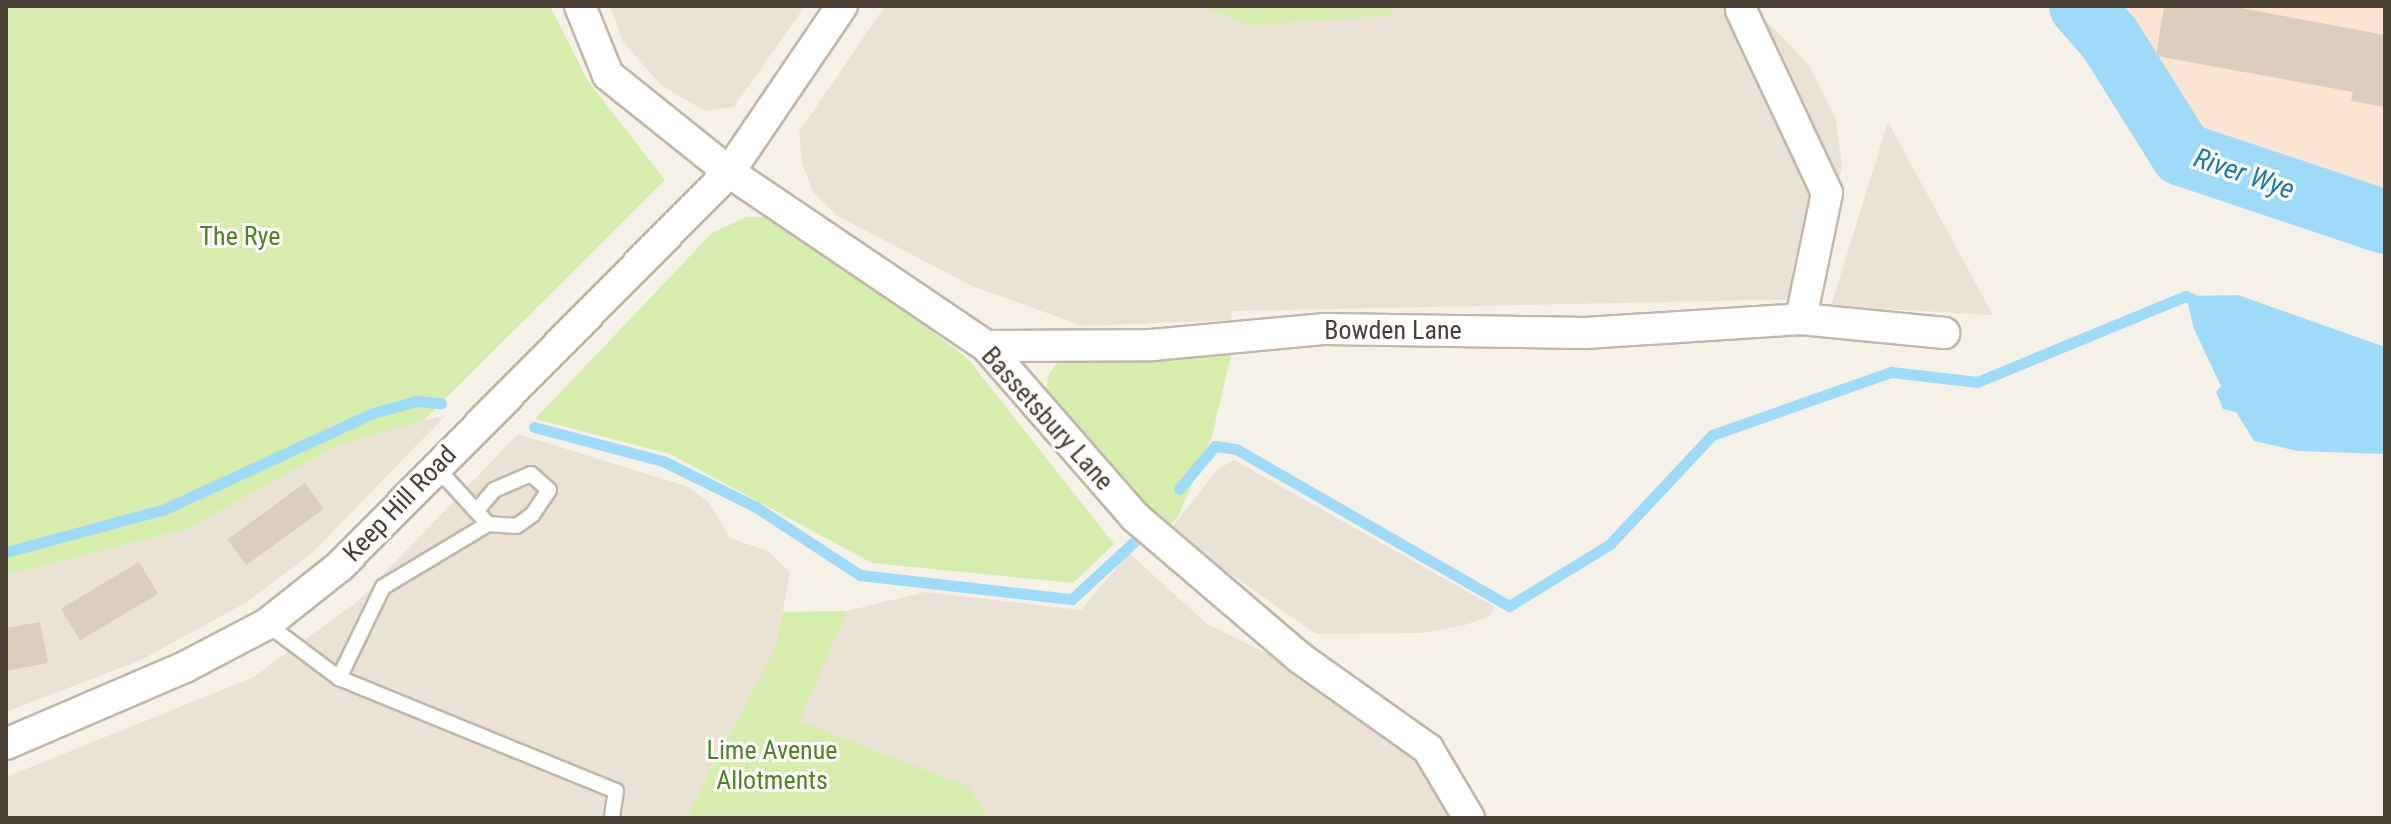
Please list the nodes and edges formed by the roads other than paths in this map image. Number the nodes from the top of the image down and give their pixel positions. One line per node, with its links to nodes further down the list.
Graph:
1 (580, 6): 4 (street, Bassetsbury Lane)
2 (842, 6): 4 (street, Keep Hill Road)
3 (1741, 10): 5 (street)
4 (729, 172): 7 (street, Bassetsbury Lane); 8 (street, Keep Hill Road)
5 (1801, 319): 6 (street, Bowden Lane); 7 (street, Bowden Lane)
6 (1944, 333)
7 (986, 346): 15 (street, Bassetsbury Lane)
8 (435, 467): 9 (lane); 11 (street, Keep Hill Road)
9 (476, 511): 10 (lane); 10 (lane)
10 (488, 524): 12 (lane)
11 (267, 624): 12 (lane); 13 (street, Keep Hill Road)
12 (339, 678): 14 (lane)
13 (6, 744)
14 (612, 816)
15 (1469, 818)

